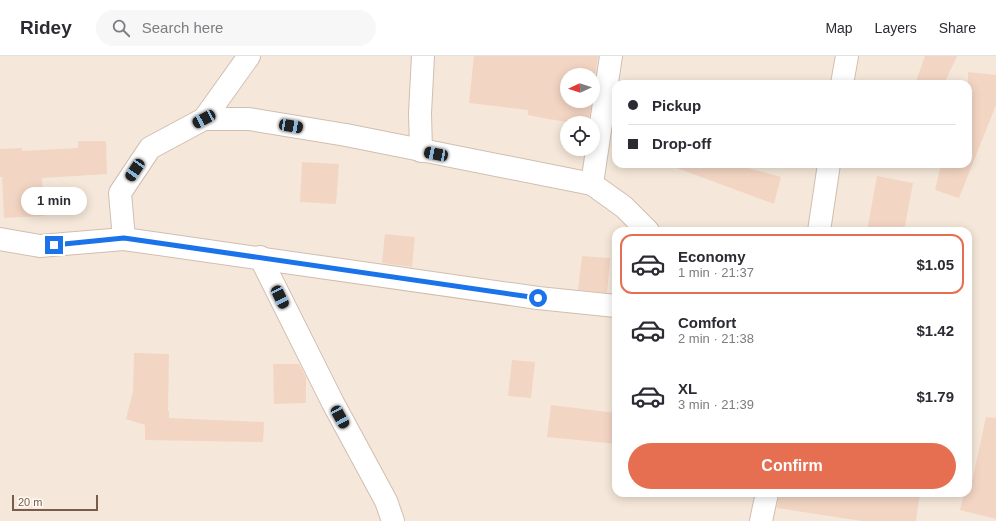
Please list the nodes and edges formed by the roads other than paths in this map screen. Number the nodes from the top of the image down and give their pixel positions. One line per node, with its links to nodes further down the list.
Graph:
1 (249, 56): 6 (street)
2 (423, 56): 7 (street)
3 (611, 56): 9 (street)
4 (847, 56): 5 (street)
5 (843, 80)
6 (204, 119): 7 (street); 12 (street)
7 (421, 151): 9 (street)
8 (828, 168): 11 (street)
9 (592, 184): 10 (street)
10 (644, 227)
11 (819, 227)
12 (124, 238): 13 (street); 14 (street)
13 (0, 239)
14 (260, 257): 15 (street); 17 (street)
15 (612, 306)
16 (766, 497): 18 (street)
17 (393, 521)
18 (761, 521)

